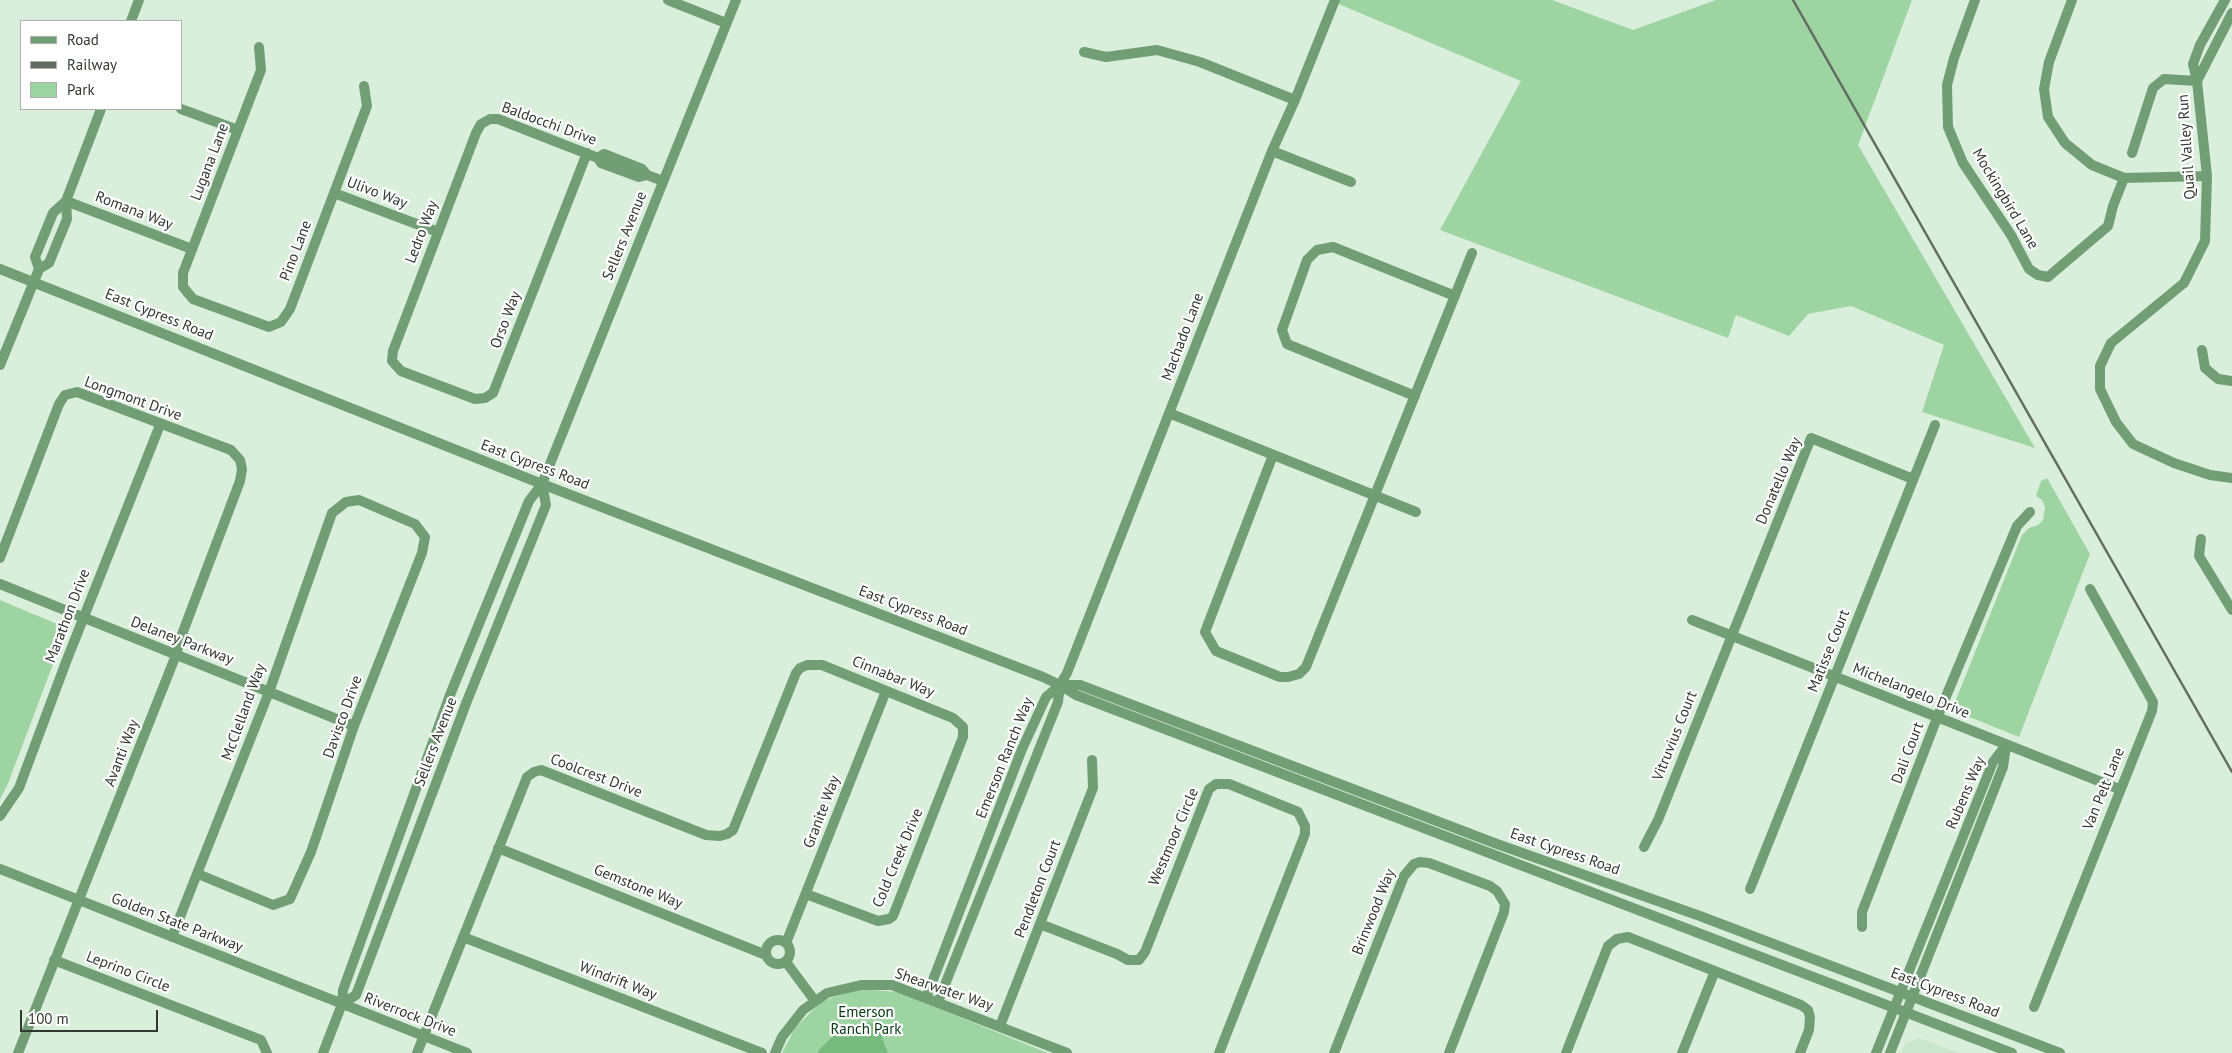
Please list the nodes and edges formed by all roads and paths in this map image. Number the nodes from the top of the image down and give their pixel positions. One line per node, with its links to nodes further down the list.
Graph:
1 (140, 0): 9 (street)
2 (668, 0): 10 (street)
3 (736, 0): 10 (street, Sellers Avenue)
4 (1335, 0): 15 (street, Machado Lane)
5 (1975, 0): 24 (street, Mockingbird Lane)
6 (2072, 0): 24 (street)
7 (2224, 3): 13 (street, Quail Valley Run)
8 (2232, 13): 13 (street, Quail Valley Run)
9 (131, 20)
10 (726, 23): 25 (street, Sellers Avenue)
11 (259, 48): 19 (street, Lugana Lane)
12 (1084, 52): 15 (street)
13 (2197, 81): 21 (street); 23 (street, Quail Valley Run)
14 (364, 86): 27 (street, Pino Lane)
15 (1295, 100): 20 (street, Machado Lane)
16 (182, 109): 19 (street)
17 (101, 110): 28 (street)
18 (490, 119): 22 (street, Baldocchi Drive); 29 (street, Ledro Way)
19 (238, 130): 30 (street, Lugana Lane)
20 (1272, 151): 26 (street); 42 (street, Machado Lane)
21 (2132, 153)
22 (587, 154): 25 (street, Baldocchi Drive); 38 (street, Orso Way)
23 (2206, 176): 24 (street); 47 (street, Quail Valley Run)
24 (2124, 178)
25 (663, 181): 49 (street, Sellers Avenue)
26 (1351, 182)
27 (334, 193): 29 (street, Ulivo Way); 35 (street, Pino Lane)
28 (66, 201): 30 (street, Romana Way); 33 (street); 33 (street)
29 (438, 232): 38 (street, Ledro Way)
30 (192, 249): 35 (street, Lugana Lane)
31 (1472, 253): 36 (street)
32 (0, 269): 34 (street, East Cypress Road)
33 (39, 269): 34 (street)
34 (34, 282): 39 (street); 49 (street, East Cypress Road)
35 (183, 287)
36 (1455, 296): 41 (street); 41 (street)
37 (2202, 350): 40 (street)
38 (392, 361)
39 (0, 365)
40 (2232, 381)
41 (1415, 396): 50 (street)
42 (1169, 413): 45 (street); 65 (street, Machado Lane)
43 (160, 425): 46 (street, Longmont Drive); 55 (street, Longmont Drive); 59 (street, Marathon Drive)
44 (1935, 425): 48 (street, Matisse Court)
45 (1273, 454): 50 (street); 50 (street)
46 (240, 460): 62 (street, Avanti Way)
47 (2232, 478)
48 (1913, 479): 61 (street, Donatello Way); 64 (street, Matisse Court)
49 (542, 484): 65 (street, East Cypress Road); 95 (street, Sellers Avenue); 95 (street, Sellers Avenue)
50 (1375, 495): 52 (street)
51 (346, 502): 67 (street, McClelland Way); 69 (street, Davisco Drive)
52 (1416, 512)
53 (2030, 512): 68 (street, Dali Court)
54 (2201, 539): 58 (street)
55 (0, 558)
56 (0, 584): 59 (street, Delaney Parkway)
57 (2090, 589): 73 (street, Van Pelt Lane)
58 (2232, 610)
59 (83, 619): 62 (street, Delaney Parkway); 74 (street, Marathon Drive)
60 (1692, 620): 61 (street, Michelangelo Drive)
61 (1732, 636): 64 (street, Michelangelo Drive); 75 (street, Vitruvius Court)
62 (176, 655): 67 (street, Delaney Parkway); 81 (street, Avanti Way)
63 (807, 664): 66 (street, Cinnabar Way); 76 (street, Coolcrest Drive)
64 (1835, 678): 68 (street, Michelangelo Drive); 79 (street, Matisse Court)
65 (1060, 685): 91 (street, East Cypress Road); 92 (street, Emerson Ranch Way); 94 (street, Emerson Ranch Way); 97 (street, East Cypress Road)
66 (886, 691): 70 (street, Cinnabar Way); 80 (street, Granite Way)
67 (269, 692): 69 (street, Delaney Parkway); 78 (street, McClelland Way)
68 (1937, 718): 71 (street, Michelangelo Drive); 83 (street, Dali Court)
69 (354, 726): 78 (street, Davisco Drive)
70 (963, 727): 80 (street, Cold Creek Drive)
71 (2006, 745): 73 (street, Michelangelo Drive); 91 (street, Rubens Way)
72 (1092, 760): 82 (street, Pendleton Court)
73 (2119, 789): 96 (street, Van Pelt Lane)
74 (0, 816)
75 (1644, 847)
76 (498, 848): 85 (street, Coolcrest Drive); 87 (street, Gemstone Way)
77 (0, 869): 81 (street, Golden State Parkway)
78 (198, 874): 84 (street, McClelland Way)
79 (1750, 889)
80 (806, 894): 86 (street, Granite Way)
81 (80, 901): 84 (street, Golden State Parkway); 88 (street, Avanti Way)
82 (1040, 924): 99 (street, Pendleton Court); 109 (street, Westmoor Circle)
83 (1862, 928)
84 (172, 936): 95 (street, Golden State Parkway)
85 (463, 937): 100 (street, Coolcrest Drive); 106 (street, Windrift Way)
86 (786, 943): 87 (street); 89 (street)
87 (766, 955): 89 (street)
88 (54, 960): 101 (street, Avanti Way); 102 (street, Leprino Circle)
89 (786, 962): 93 (street)
90 (1716, 971): 112 (street); 113 (street); 114 (street)
91 (1906, 994): 97 (street); 98 (street); 118 (street, East Cypress Road)
92 (926, 998): 93 (street, Shearwater Way); 94 (street, Shearwater Way)
93 (815, 1002): 107 (street, Shearwater Way)
94 (938, 1002): 99 (street, Shearwater Way)
95 (342, 1004): 100 (street, Riverrock Drive); 103 (street, Sellers Avenue)
96 (2034, 1007)
97 (1894, 1008): 98 (street, East Cypress Road); 115 (street)
98 (1905, 1012): 116 (street); 117 (street, East Cypress Road)
99 (1000, 1026): 108 (street, Shearwater Way)
100 (424, 1036): 104 (street, Coolcrest Drive); 105 (street, Riverrock Drive)
101 (18, 1053)
102 (267, 1053)
103 (323, 1053)
104 (417, 1053)
105 (467, 1053)
106 (762, 1053)
107 (775, 1053)
108 (1067, 1053)
109 (1219, 1053)
110 (1334, 1053): 111 (street, Brinwood Way)
111 (1449, 1053)
112 (1566, 1053)
113 (1682, 1053)
114 (1800, 1053)
115 (1876, 1053)
116 (1890, 1053)
117 (2012, 1053)
118 (2060, 1053)

